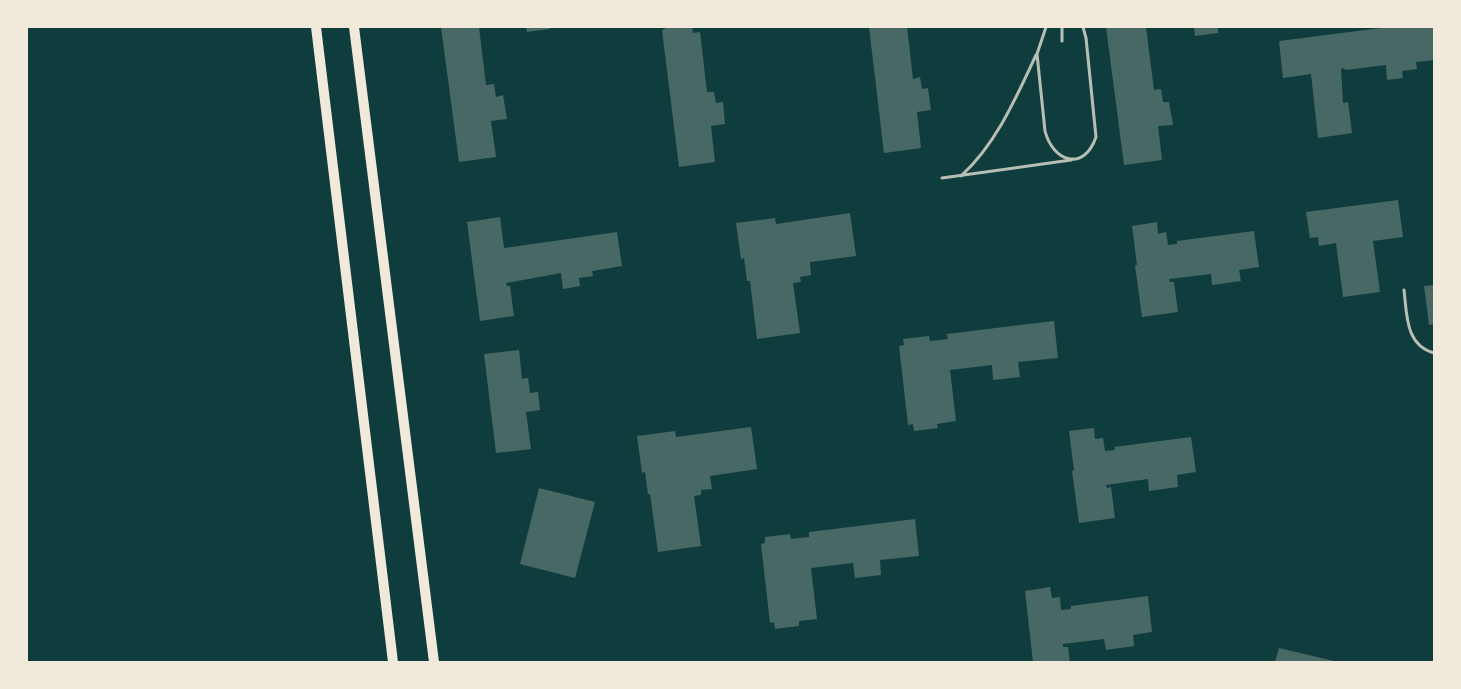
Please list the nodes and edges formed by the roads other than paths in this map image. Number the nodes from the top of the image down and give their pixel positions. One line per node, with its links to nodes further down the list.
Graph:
1 (316, 27): 13 (main road)
2 (354, 27): 14 (main road)
3 (1046, 27): 7 (lane)
4 (1062, 27): 6 (lane)
5 (1082, 27): 8 (lane)
6 (1062, 41)
7 (1037, 54): 8 (lane); 9 (lane)
8 (1073, 160): 9 (lane)
9 (960, 176): 10 (lane)
10 (942, 178)
11 (1404, 290): 12 (lane)
12 (1434, 353)
13 (393, 662)
14 (434, 662)

